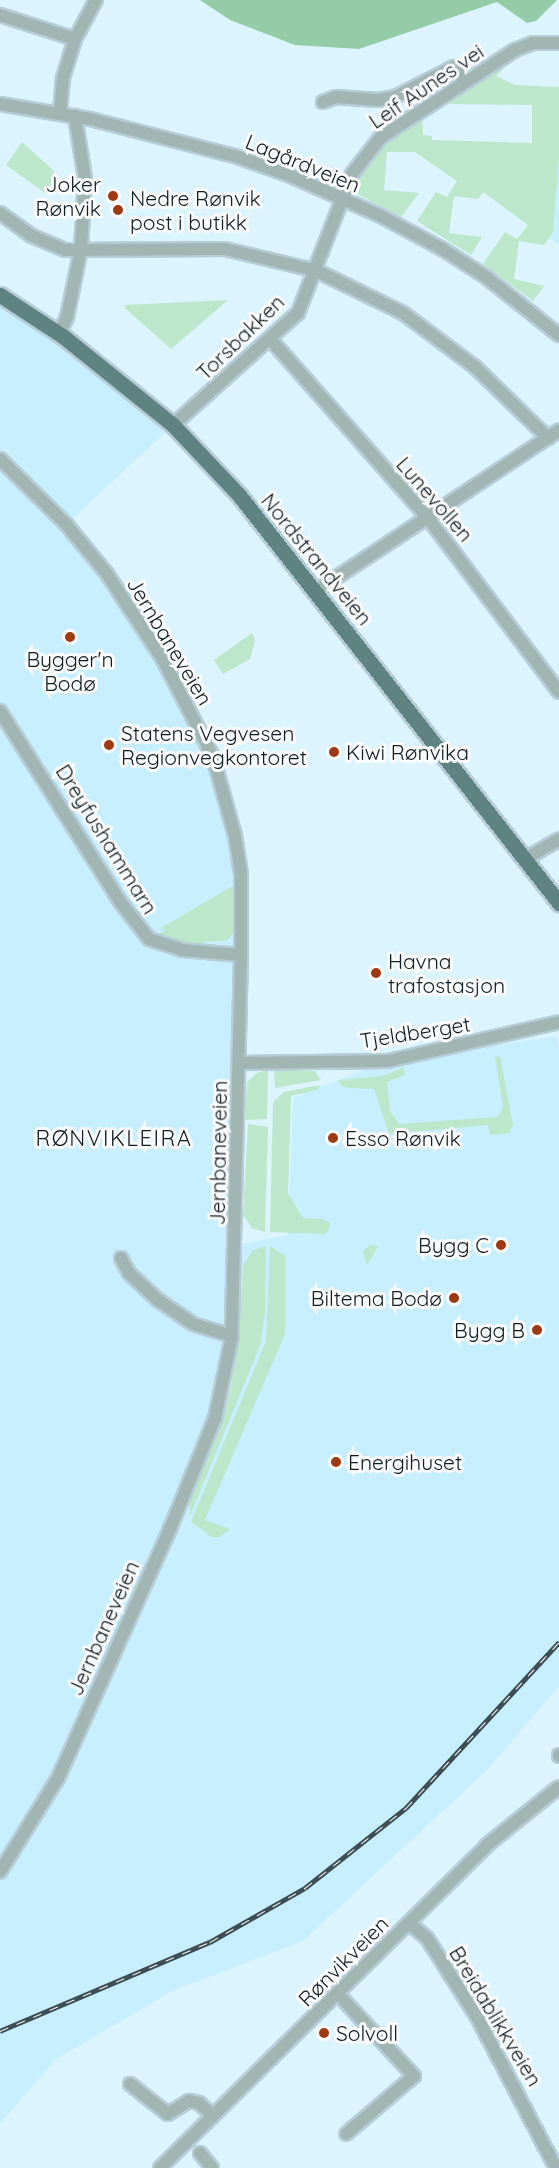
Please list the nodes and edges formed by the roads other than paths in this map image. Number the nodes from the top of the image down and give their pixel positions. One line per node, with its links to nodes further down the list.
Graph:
1 (93, 1): 3 (street)
2 (0, 15): 3 (street)
3 (75, 39): 8 (street)
4 (559, 43): 5 (street, Leif Aunes vei)
5 (465, 81): 6 (street); 10 (street, Leif Aunes vei)
6 (323, 102)
7 (0, 104): 8 (street, Lagårdveien)
8 (60, 112): 9 (street, Lagårdveien)
9 (75, 116): 10 (street, Lagårdveien); 12 (street)
10 (342, 198): 13 (street, Torsbakken); 16 (street, Lagårdveien)
11 (0, 213): 12 (street)
12 (81, 249): 13 (street); 15 (street)
13 (317, 271): 17 (street, Torsbakken); 20 (street)
14 (0, 295): 15 (main road, Nordstrandveien)
15 (59, 334): 18 (main road, Nordstrandveien)
16 (559, 335)
17 (271, 340): 18 (street, Torsbakken); 22 (street, Lunevollen)
18 (173, 426): 23 (main road, Nordstrandveien)
19 (559, 430): 20 (street)
20 (548, 438): 22 (street)
21 (0, 459): 29 (street, Jernbaneveien)
22 (428, 519): 23 (street); 24 (street, Lunevollen)
23 (316, 591): 27 (main road, Nordstrandveien)
24 (559, 692)
25 (0, 711): 29 (street, Dreyfushammarn)
26 (559, 838): 27 (street)
27 (525, 859): 28 (main road, Nordstrandveien)
28 (557, 900)
29 (241, 955): 31 (street, Jernbaneveien)
30 (559, 1022): 31 (street, Tjeldberget)
31 (240, 1063): 33 (street, Jernbaneveien)
32 (122, 1258): 33 (street)
33 (232, 1336): 35 (street, Jernbaneveien)
34 (559, 1787): 36 (street, Rønvikveien)
35 (0, 1872)
36 (409, 1923): 37 (street, Rønvikveien); 44 (street, Breidablikkveien)
37 (338, 1994): 39 (street, Rønvikveien); 40 (street)
38 (130, 2084): 39 (street)
39 (213, 2116): 42 (street, Rønvikveien)
40 (346, 2134)
41 (200, 2153): 43 (street)
42 (160, 2168)
43 (212, 2168)
44 (556, 2168)

